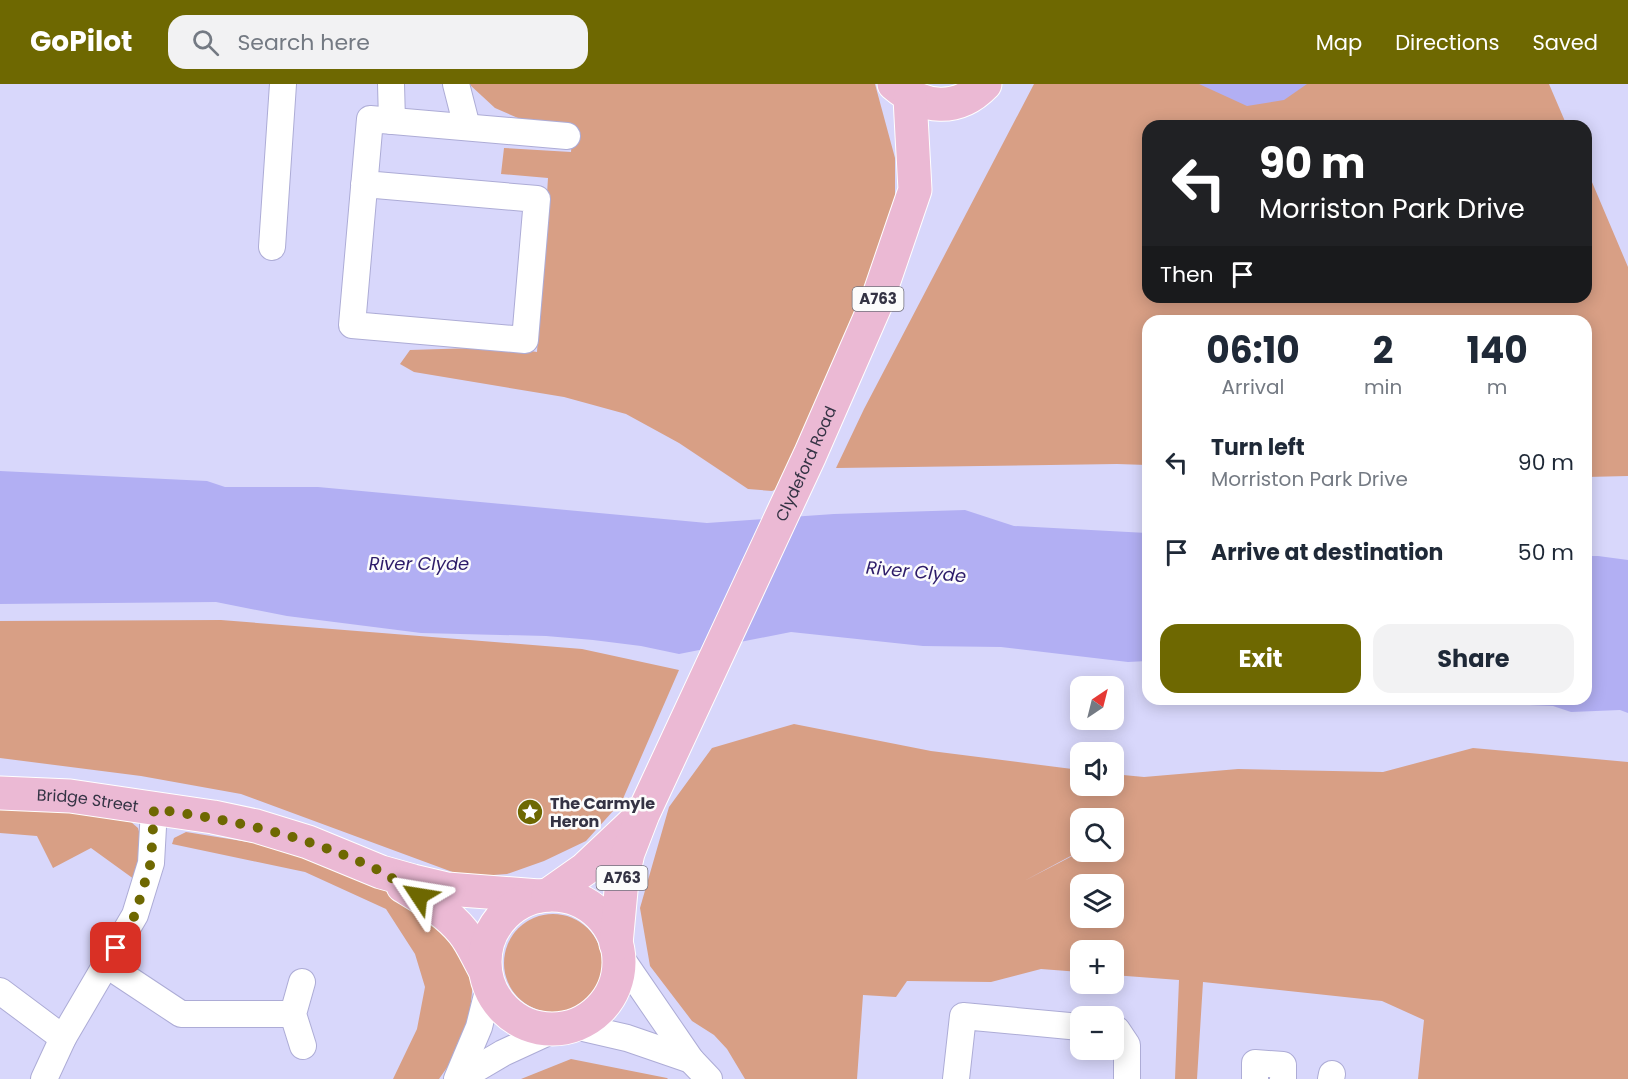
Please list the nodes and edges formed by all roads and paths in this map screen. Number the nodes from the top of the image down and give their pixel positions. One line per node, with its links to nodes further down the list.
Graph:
1 (283, 84): 10 (street)
2 (391, 84): 6 (street)
3 (456, 84): 7 (street)
4 (985, 84): 5 (main road, Clydeford Road / A763)
5 (902, 91): 13 (main road, Clydeford Road / A763)
6 (392, 121): 7 (street); 9 (street)
7 (467, 127): 8 (street)
8 (567, 136)
9 (364, 184): 9 (street)
10 (272, 247)
11 (0, 794): 12 (main road, Bridge Street)
12 (154, 809): 14 (main road, Bridge Street); 17 (street)
13 (643, 814): 15 (main road, Clydeford Road / A763); 16 (main road, Clydeford Road / A763)
14 (381, 872): 15 (main road, Bridge Street); 18 (main road, Bridge Street)
15 (543, 896): 16 (main road); 18 (main road)
16 (618, 950): 23 (main road); 27 (street)
17 (107, 965): 21 (street); 24 (street)
18 (487, 978): 23 (main road); 29 (street)
19 (302, 982): 21 (street)
20 (0, 991): 24 (street)
21 (293, 1014): 26 (street)
22 (1070, 1026): 31 (street)
23 (564, 1028): 27 (street); 29 (street)
24 (63, 1038): 28 (street)
25 (1124, 1040): 32 (street)
26 (303, 1046)
27 (691, 1060): 30 (street)
28 (44, 1079)
29 (458, 1079)
30 (709, 1079)
31 (956, 1079)
32 (1127, 1079)
33 (1255, 1079): 34 (street)
34 (1283, 1079)

